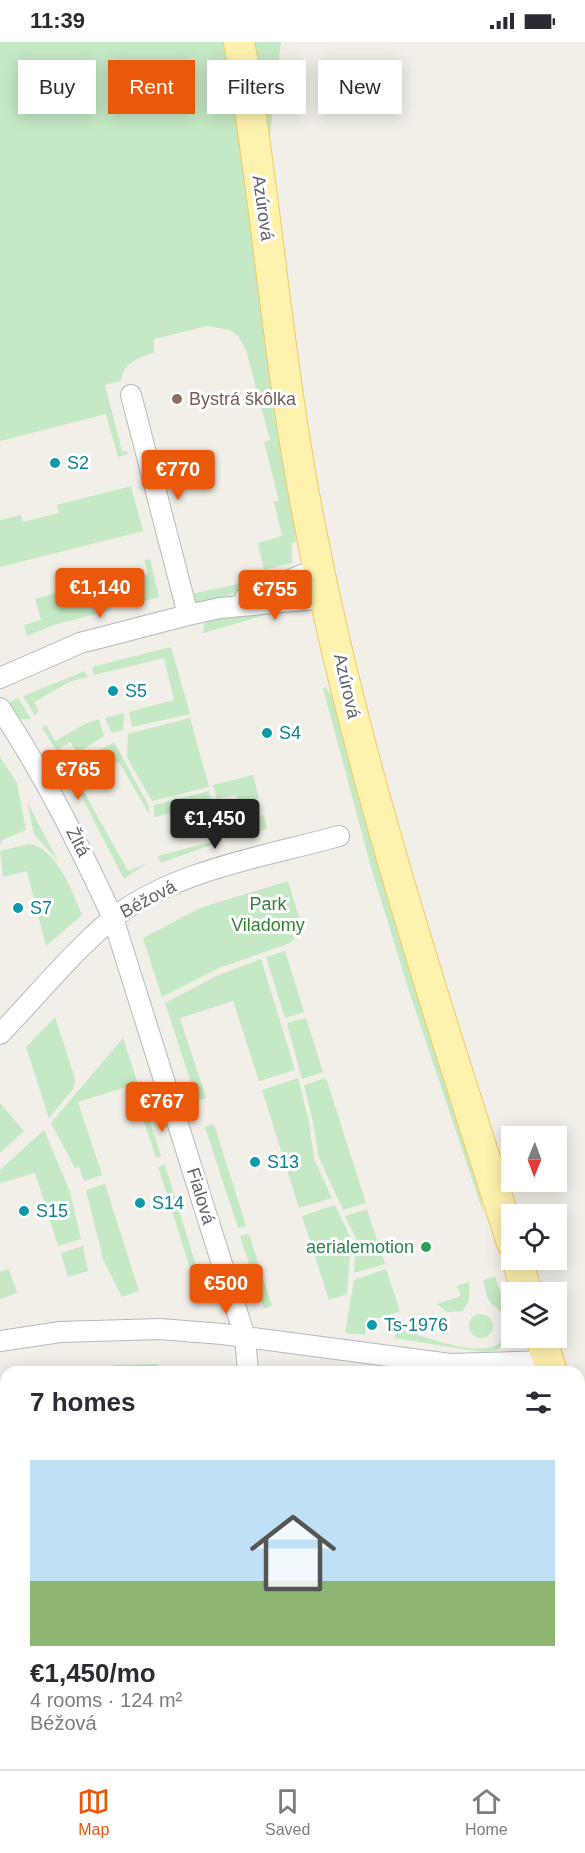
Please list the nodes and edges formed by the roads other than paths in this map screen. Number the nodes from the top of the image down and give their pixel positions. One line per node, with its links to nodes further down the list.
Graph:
1 (239, 42): 3 (main road, Azúrová)
2 (131, 395): 6 (street)
3 (319, 568): 4 (main road, Azúrová); 5 (street)
4 (326, 598): 5 (street); 12 (main road, Azúrová)
5 (220, 608): 6 (street)
6 (188, 615): 7 (street)
7 (0, 678)
8 (0, 708): 10 (street, Žltá)
9 (339, 836): 10 (street, Béžová)
10 (113, 918): 11 (street, Béžová); 13 (street, Fialová)
11 (0, 1034)
12 (501, 1209)
13 (245, 1337): 14 (street); 16 (street); 17 (street, Fialová)
14 (0, 1341)
15 (547, 1357): 16 (street)
16 (450, 1364): 18 (street)
17 (247, 1366)
18 (456, 1366)

